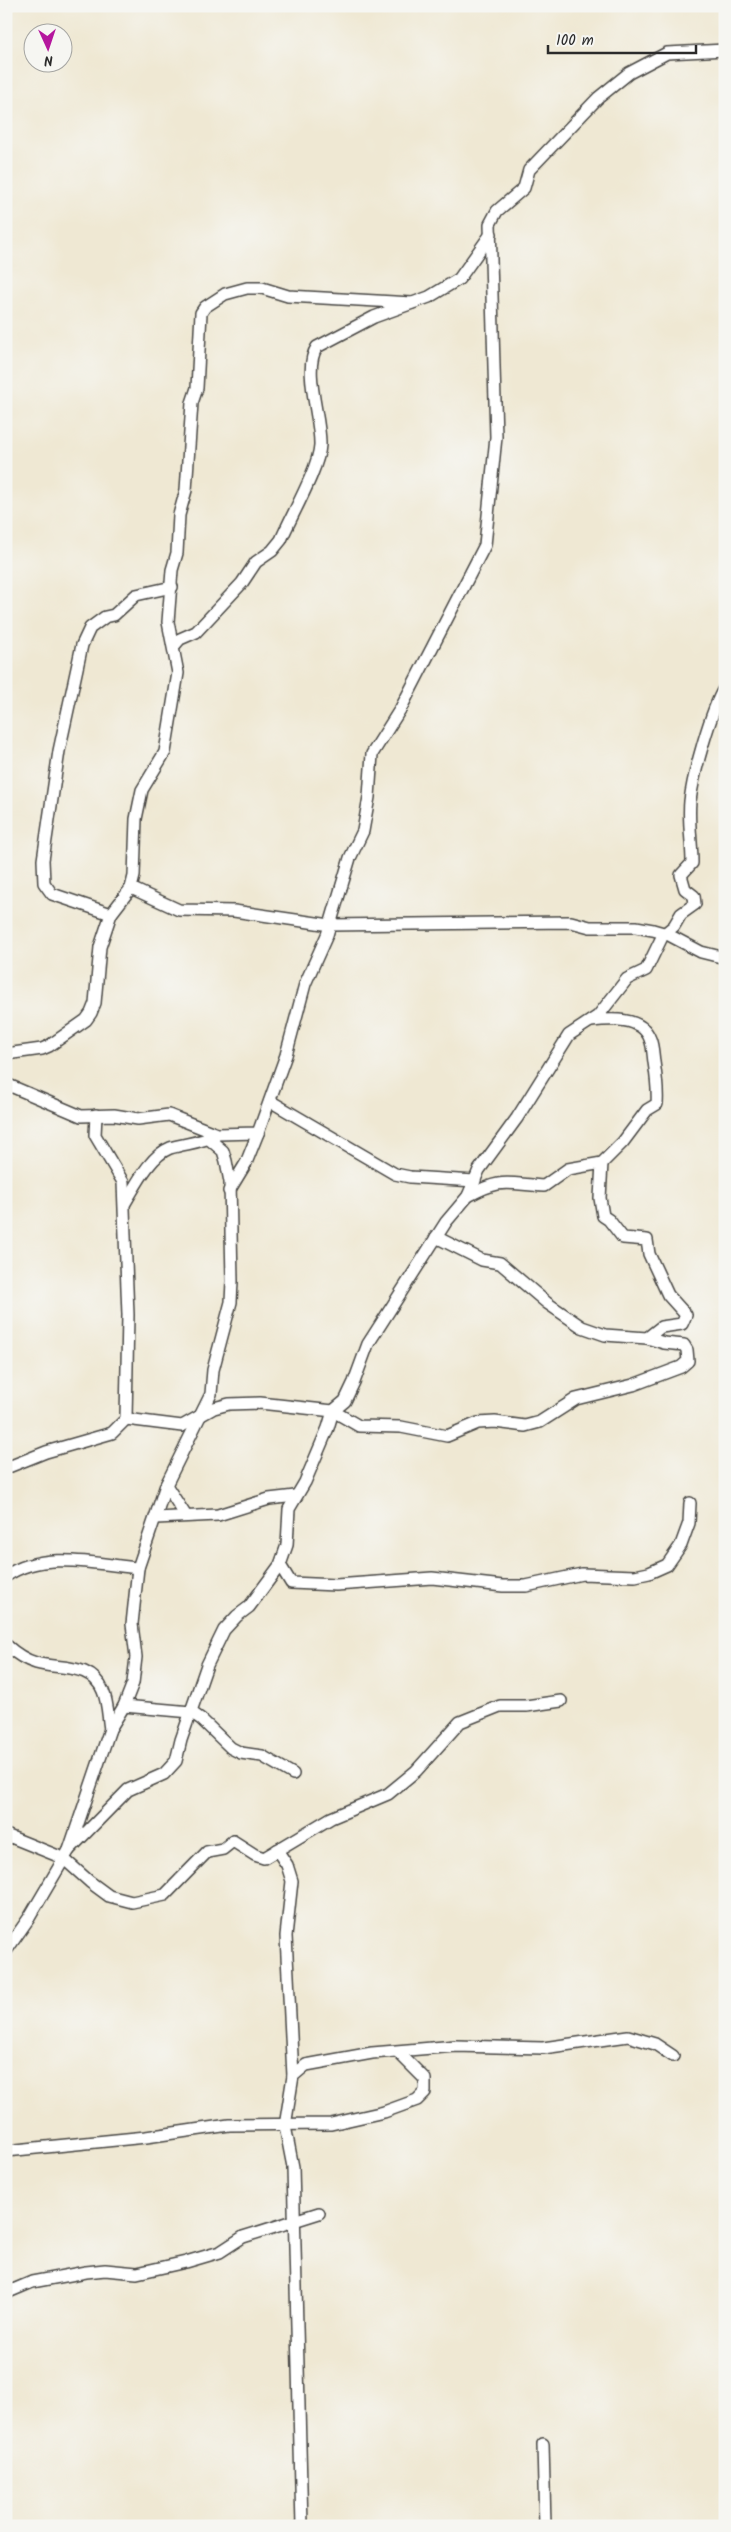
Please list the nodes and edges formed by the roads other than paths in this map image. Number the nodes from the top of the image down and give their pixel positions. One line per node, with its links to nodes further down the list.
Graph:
1 (725, 50): 2 (street)
2 (490, 234): 3 (street); 9 (street)
3 (412, 303): 4 (street); 5 (street)
4 (172, 587): 5 (street); 8 (street)
5 (174, 646): 7 (street)
6 (725, 687): 10 (street)
7 (131, 888): 8 (street); 9 (street)
8 (111, 914): 13 (street)
9 (330, 925): 10 (street); 15 (street)
10 (667, 934): 11 (street); 12 (street)
11 (725, 958)
12 (591, 1021): 19 (street); 20 (street)
13 (6, 1054)
14 (6, 1084): 16 (street)
15 (270, 1101): 17 (street); 20 (street)
16 (96, 1115): 18 (street); 23 (street)
17 (258, 1133): 18 (street); 21 (street)
18 (213, 1136): 21 (street); 23 (street)
19 (602, 1163): 22 (street); 25 (street)
20 (476, 1181): 22 (street)
21 (230, 1191): 28 (street)
22 (468, 1196): 24 (street)
23 (125, 1202): 27 (street)
24 (436, 1237): 25 (street); 26 (street)
25 (647, 1338): 26 (street)
26 (333, 1411): 28 (street); 31 (street)
27 (126, 1419): 28 (street); 29 (street)
28 (198, 1419): 30 (street)
29 (6, 1468)
30 (166, 1485): 33 (street); 34 (street)
31 (295, 1496): 33 (street); 35 (street)
32 (690, 1503): 35 (street)
33 (186, 1516): 34 (street)
34 (156, 1518): 36 (street)
35 (280, 1565): 41 (street)
36 (138, 1568): 37 (street); 40 (street)
37 (6, 1576)
38 (6, 1645): 42 (street)
39 (561, 1701): 45 (street)
40 (124, 1706): 41 (street); 42 (street)
41 (191, 1712): 43 (street); 46 (street)
42 (110, 1729): 46 (street)
43 (293, 1774)
44 (6, 1835): 46 (street)
45 (277, 1850): 46 (street); 50 (street)
46 (66, 1854): 47 (street)
47 (6, 1951)
48 (398, 2052): 49 (street); 50 (street); 51 (street)
49 (673, 2056)
50 (293, 2076): 51 (street)
51 (285, 2126): 52 (street); 54 (street)
52 (6, 2151)
53 (319, 2213): 54 (street)
54 (294, 2220): 55 (street); 57 (street)
55 (6, 2293)
56 (544, 2444): 58 (street)
57 (302, 2526)
58 (546, 2526)

